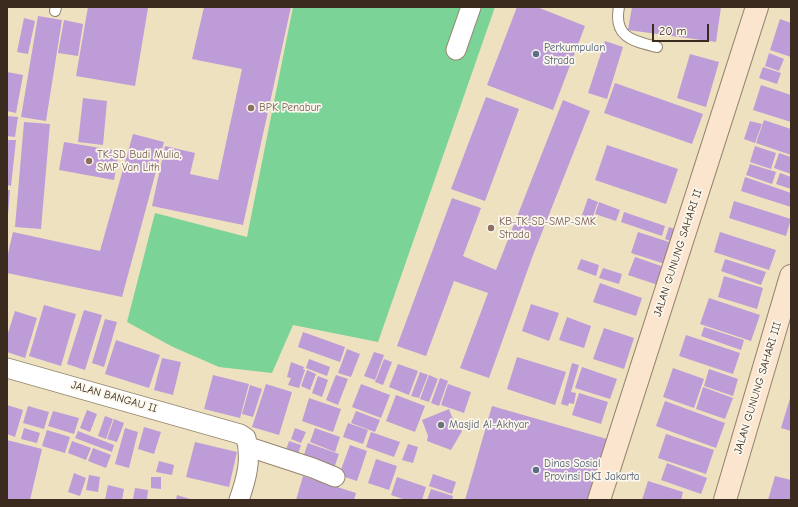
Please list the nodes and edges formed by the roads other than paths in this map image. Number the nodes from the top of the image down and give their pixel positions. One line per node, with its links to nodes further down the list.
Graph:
1 (471, 7): 5 (street)
2 (618, 7): 4 (lane)
3 (757, 7): 11 (street, JALAN GUNUNG SAHARI II)
4 (657, 47)
5 (456, 50)
6 (791, 276): 12 (street, JALAN GUNUNG SAHARI III)
7 (7, 368): 8 (street, JALAN BANGAU II)
8 (249, 447): 9 (street); 10 (street)
9 (335, 477)
10 (239, 500)
11 (599, 500)
12 (724, 500)

